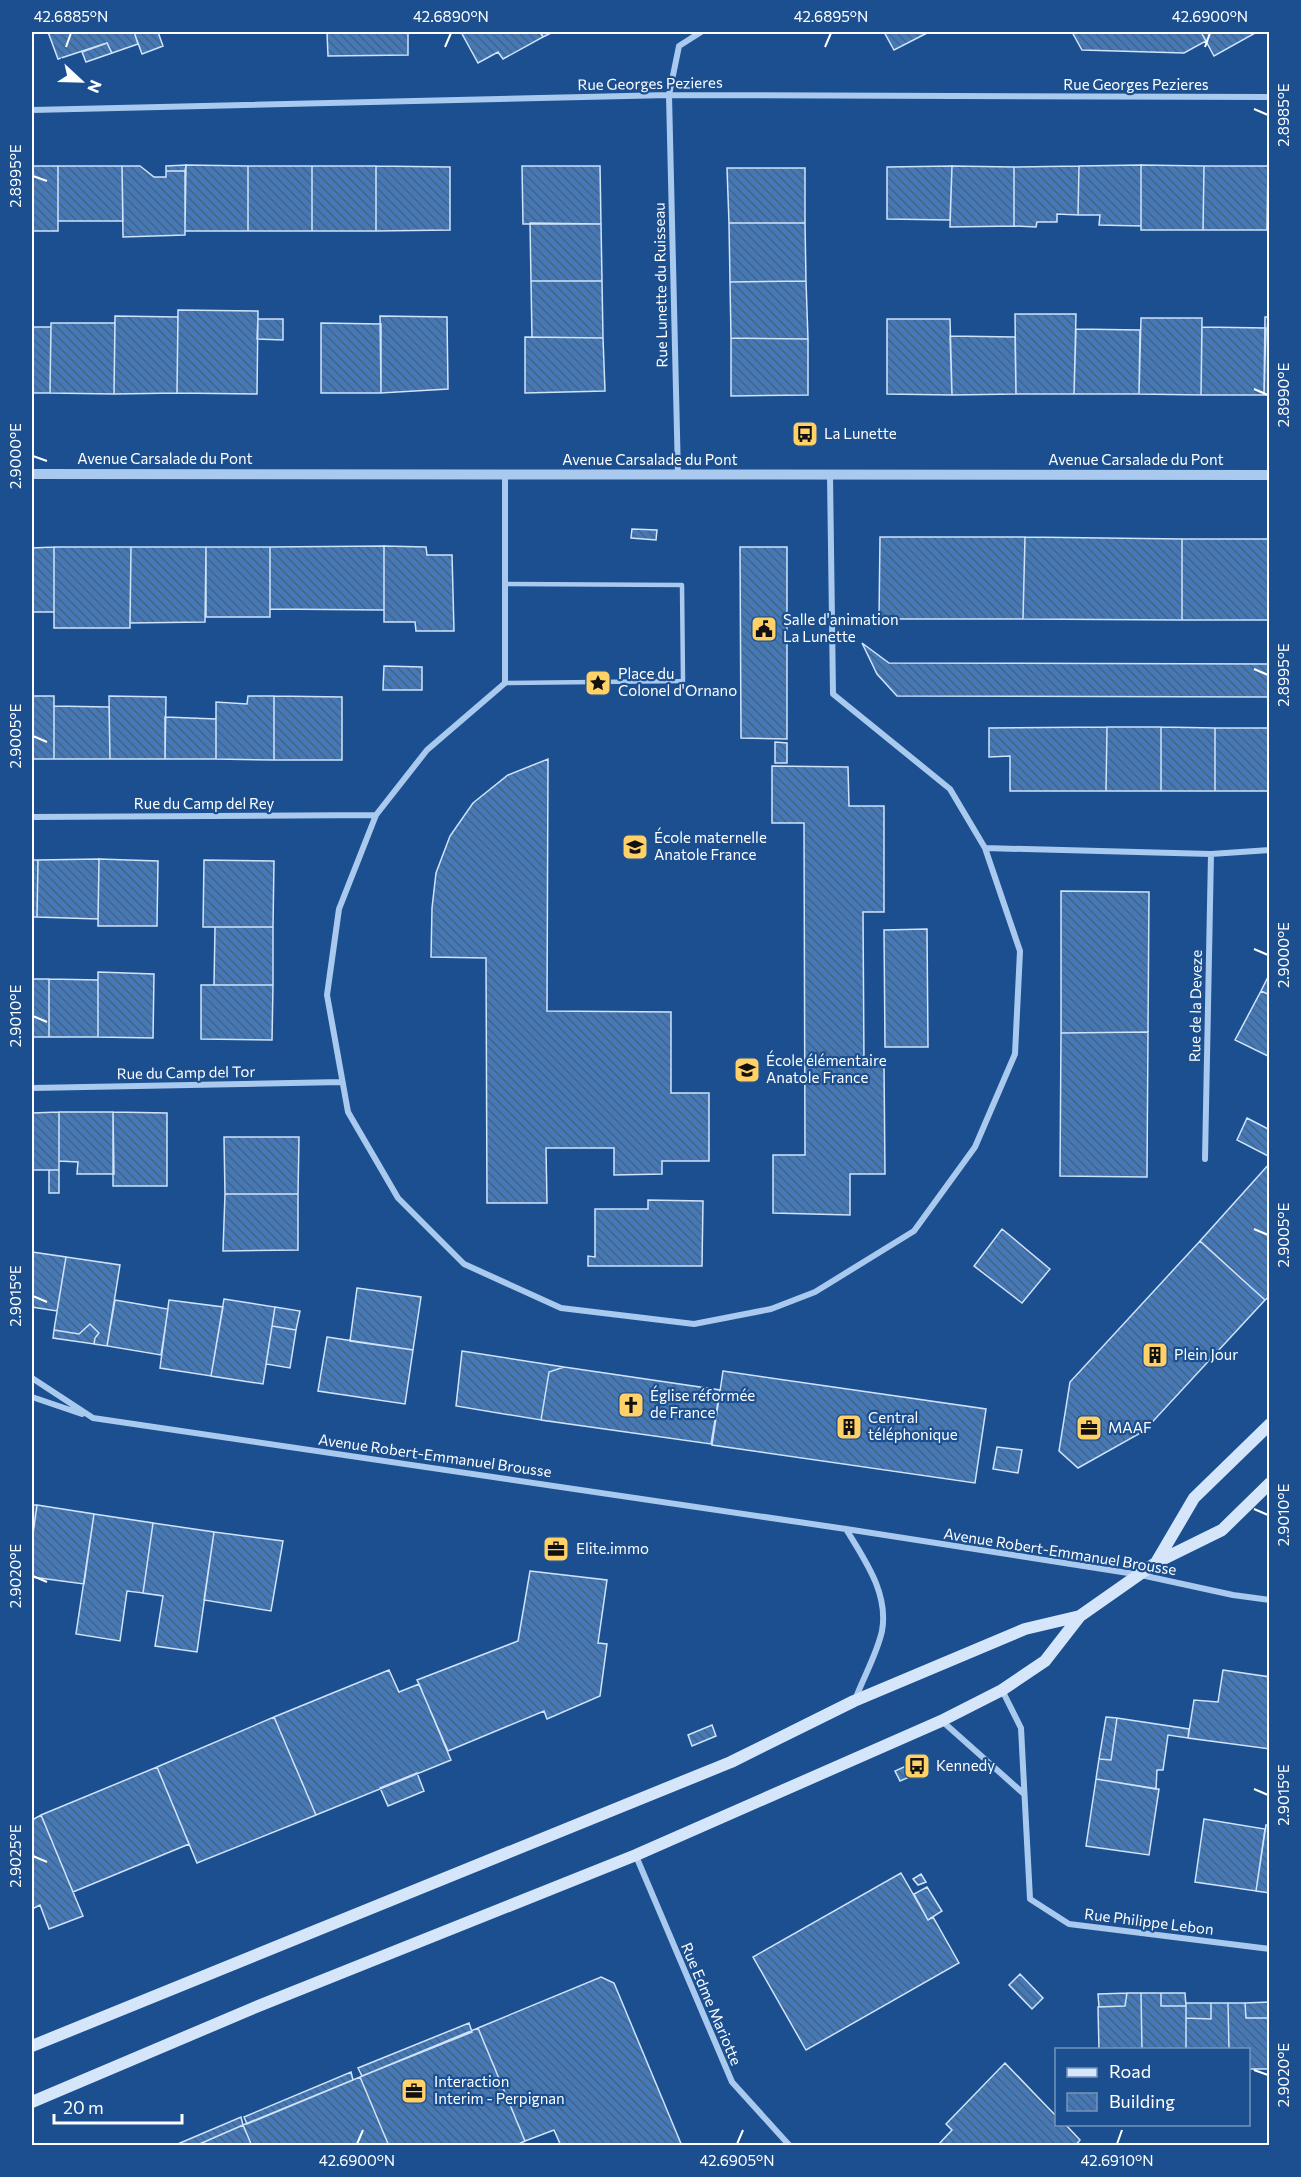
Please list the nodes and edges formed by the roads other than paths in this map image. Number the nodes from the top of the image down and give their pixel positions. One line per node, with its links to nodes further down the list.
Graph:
1 (701, 32): 2 (street, Rue Lunette du Ruisseau)
2 (669, 95): 3 (street, Rue Georges Pezieres); 4 (street, Rue Georges Pezieres); 7 (street, Rue Lunette du Ruisseau)
3 (1269, 97)
4 (32, 110)
5 (32, 474): 6 (street, Avenue Carsalade du Pont)
6 (505, 475): 7 (street, Avenue Carsalade du Pont); 10 (street)
7 (678, 475): 8 (street, Avenue Carsalade du Pont)
8 (830, 475): 9 (street, Avenue Carsalade du Pont); 14 (street)
9 (1269, 475)
10 (505, 584): 11 (street); 11 (lane)
11 (505, 683): 12 (street)
12 (376, 815): 13 (street, Rue du Camp del Rey); 17 (street)
13 (32, 817)
14 (985, 848): 16 (street); 17 (street)
15 (1269, 850): 16 (street)
16 (1211, 854): 19 (street, Rue de la Deveze)
17 (341, 1082): 18 (street, Rue du Camp del Tor)
18 (32, 1088)
19 (1205, 1159)
20 (32, 1378): 22 (street, Avenue Robert-Emmanuel Brousse)
21 (32, 1397): 22 (street)
22 (93, 1418): 25 (street, Avenue Robert-Emmanuel Brousse)
23 (1269, 1424): 26 (main road)
24 (1269, 1483): 26 (main road)
25 (846, 1529): 27 (street, Avenue Robert-Emmanuel Brousse); 31 (street)
26 (1157, 1562): 27 (main road)
27 (1141, 1575): 28 (street, Avenue Robert-Emmanuel Brousse); 29 (main road)
28 (1269, 1600)
29 (1080, 1616): 30 (main road); 31 (main road)
30 (1002, 1690): 32 (main road); 33 (street, Rue Philippe Lebon)
31 (854, 1701): 36 (main road)
32 (941, 1721): 33 (street); 34 (main road)
33 (1024, 1794): 35 (street, Rue Philippe Lebon)
34 (636, 1855): 37 (main road); 38 (street, Rue Edme Mariotte)
35 (1269, 1949)
36 (32, 2046)
37 (32, 2102)
38 (790, 2145)

